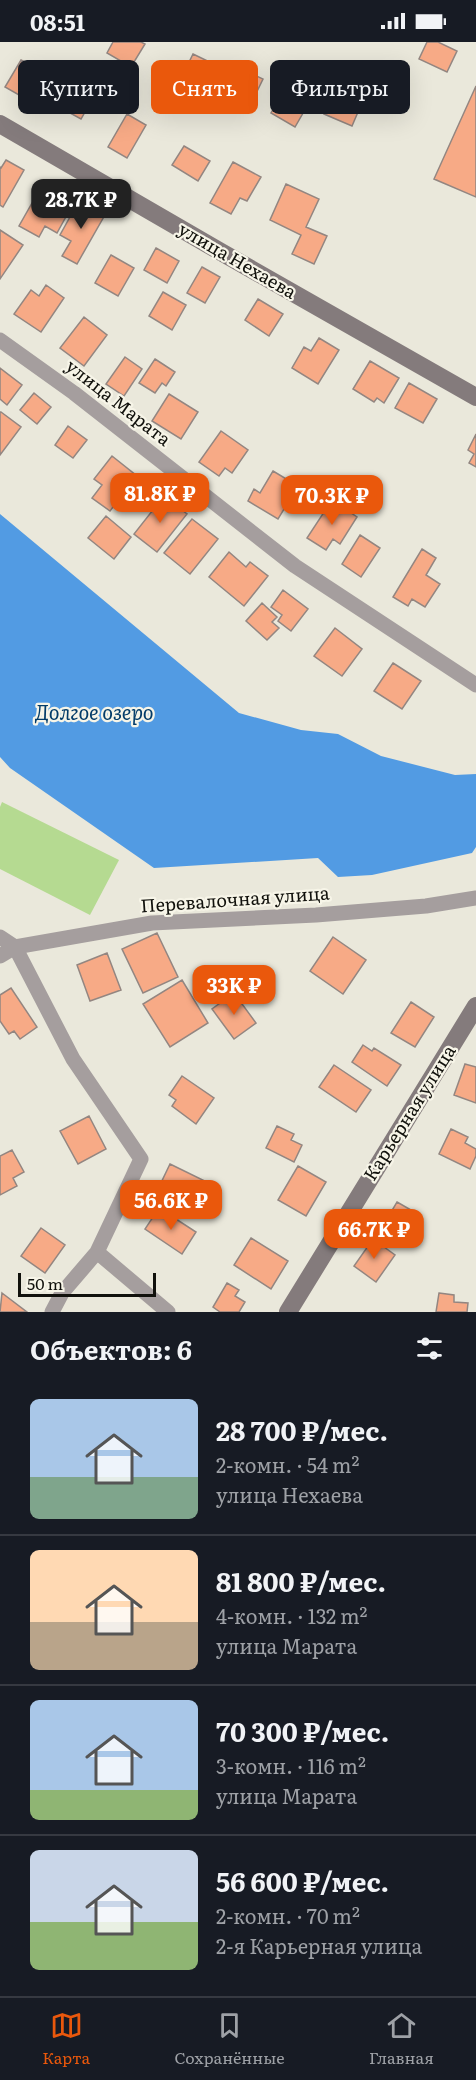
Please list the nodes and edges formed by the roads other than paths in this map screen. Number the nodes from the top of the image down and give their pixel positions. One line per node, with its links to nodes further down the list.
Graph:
1 (0, 124): 3 (street, улица Нехаева)
2 (0, 340): 4 (street, улица Марата)
3 (476, 397)
4 (476, 685)
5 (476, 898): 7 (street, Перевалочная улица)
6 (0, 937): 7 (street)
7 (15, 947): 8 (street, Перевалочная улица); 10 (street)
8 (0, 956)
9 (476, 1006): 13 (street, Карьерная улица)
10 (97, 1252): 11 (street); 12 (street)
11 (52, 1312)
12 (168, 1312)
13 (288, 1312)

